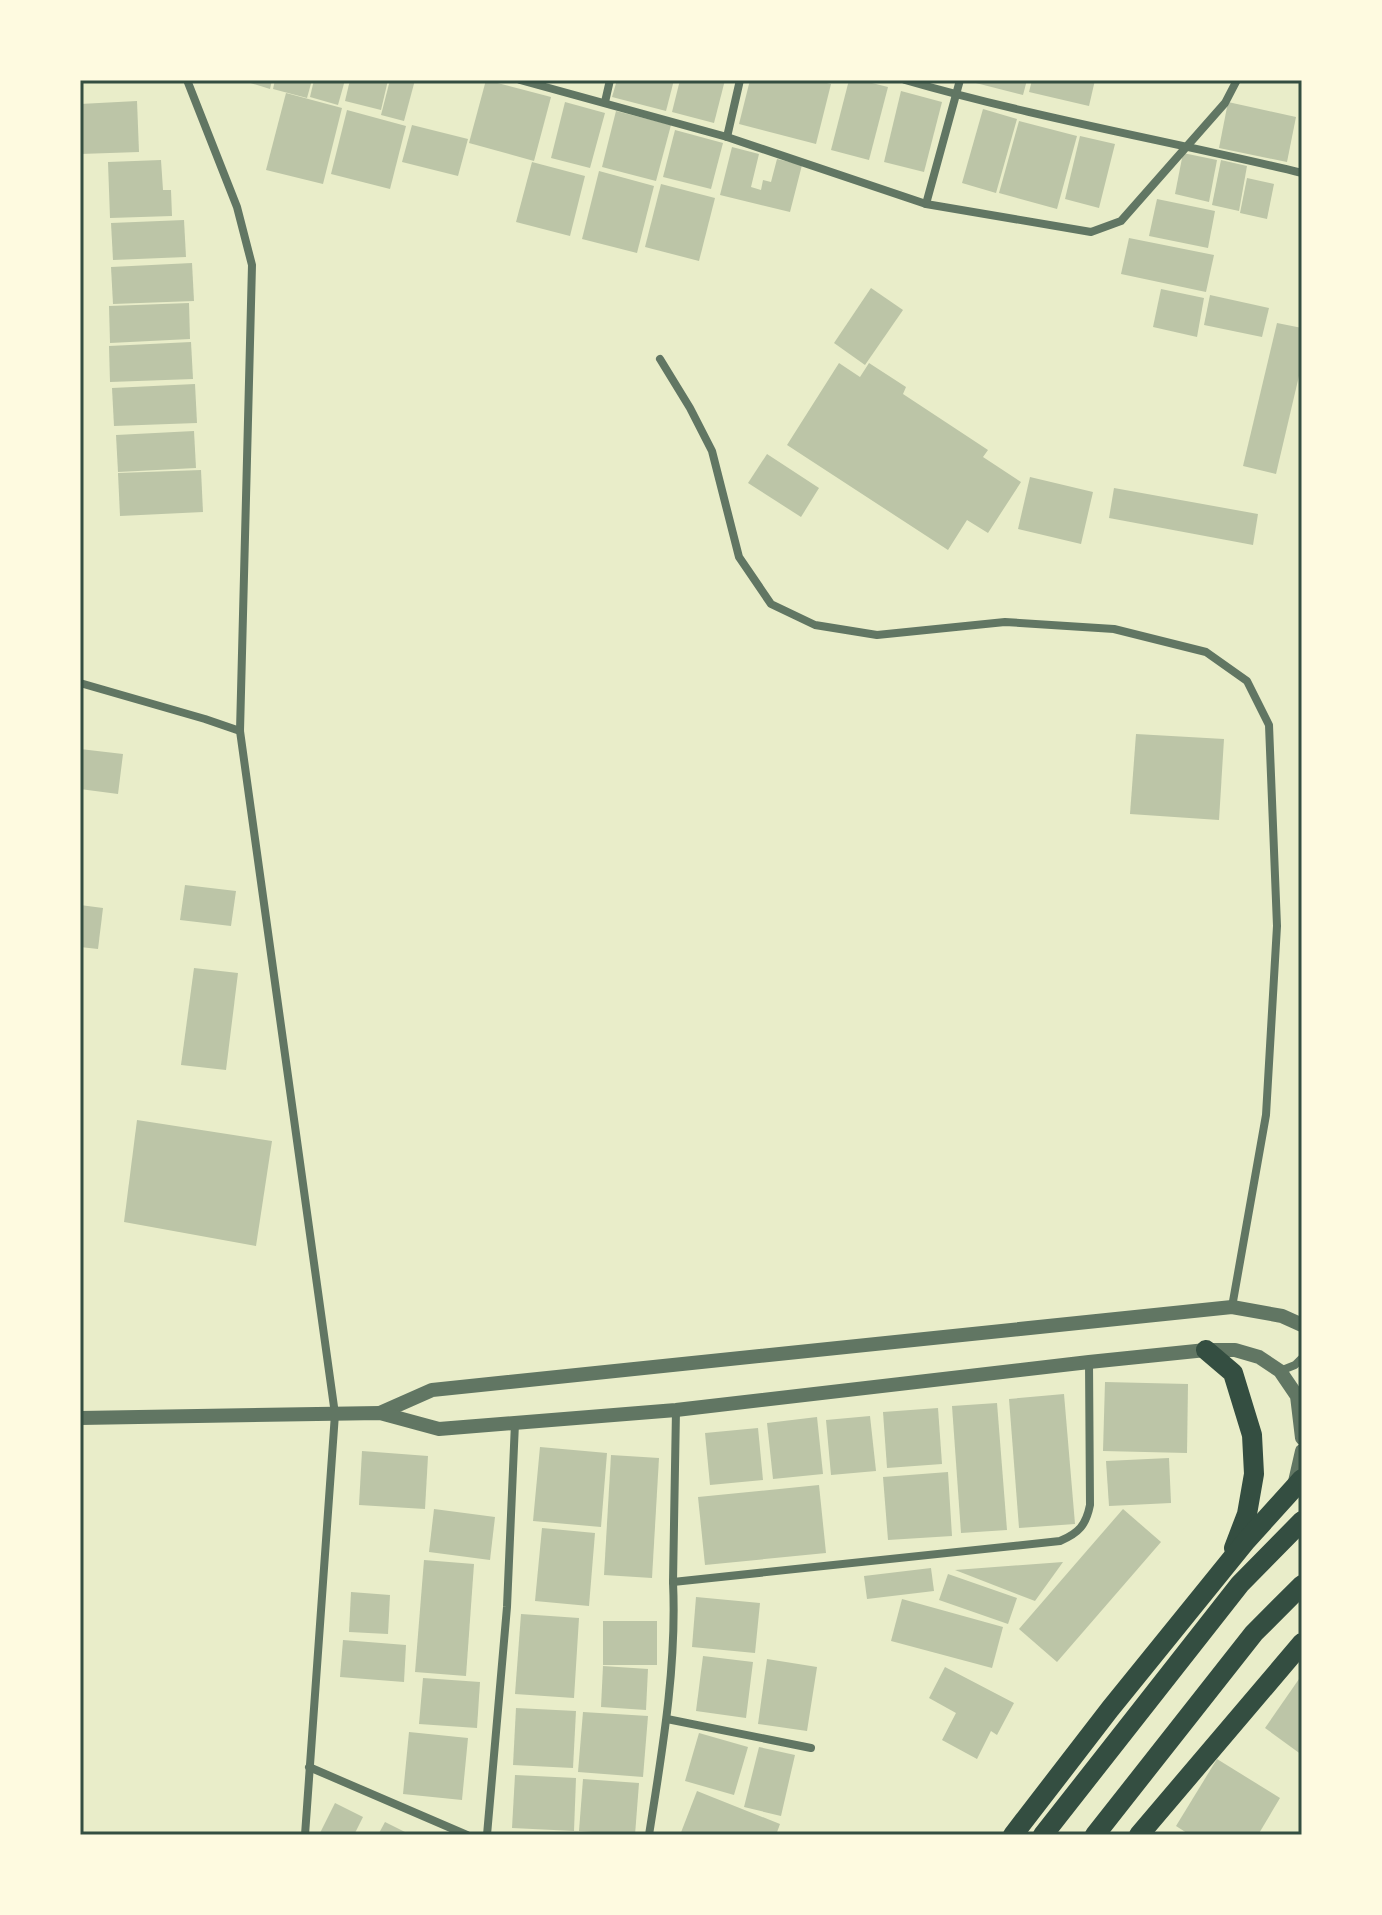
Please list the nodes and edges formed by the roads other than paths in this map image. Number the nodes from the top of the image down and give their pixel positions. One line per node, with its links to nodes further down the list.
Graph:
1 (187, 80): 16 (street)
2 (520, 80): 9 (street)
3 (610, 80): 9 (street)
4 (740, 80): 10 (street)
5 (905, 80): 8 (street)
6 (960, 80): 8 (street)
7 (1237, 80): 11 (street)
8 (956, 95): 11 (street); 13 (street)
9 (605, 102): 10 (street)
10 (727, 137): 13 (street)
11 (1188, 145): 12 (street); 13 (street)
12 (1302, 173)
13 (926, 204)
14 (660, 359): 17 (street)
15 (80, 683): 16 (street)
16 (240, 731): 25 (street)
17 (1232, 1307): 18 (street); 24 (street)
18 (1302, 1325)
19 (1206, 1350): 21 (street); 22 (street); 32 (main road)
20 (1302, 1358): 22 (street)
21 (1089, 1362): 23 (street); 33 (street)
22 (1280, 1371): 28 (street)
23 (676, 1410): 27 (street); 33 (street)
24 (380, 1413): 25 (street); 27 (street)
25 (335, 1414): 26 (street); 38 (street)
26 (80, 1418)
27 (515, 1422): 41 (street)
28 (1302, 1438)
29 (1302, 1451): 30 (street)
30 (1298, 1482): 32 (main road)
31 (1302, 1521): 44 (main road)
32 (1228, 1563): 43 (main road)
33 (673, 1582): 36 (street)
34 (1302, 1585): 45 (main road)
35 (1302, 1643): 46 (main road)
36 (667, 1719): 37 (street); 42 (street)
37 (811, 1748)
38 (309, 1767): 39 (street); 40 (street)
39 (305, 1835)
40 (467, 1835)
41 (487, 1835)
42 (649, 1835)
43 (1013, 1835)
44 (1043, 1835)
45 (1095, 1835)
46 (1139, 1835)

